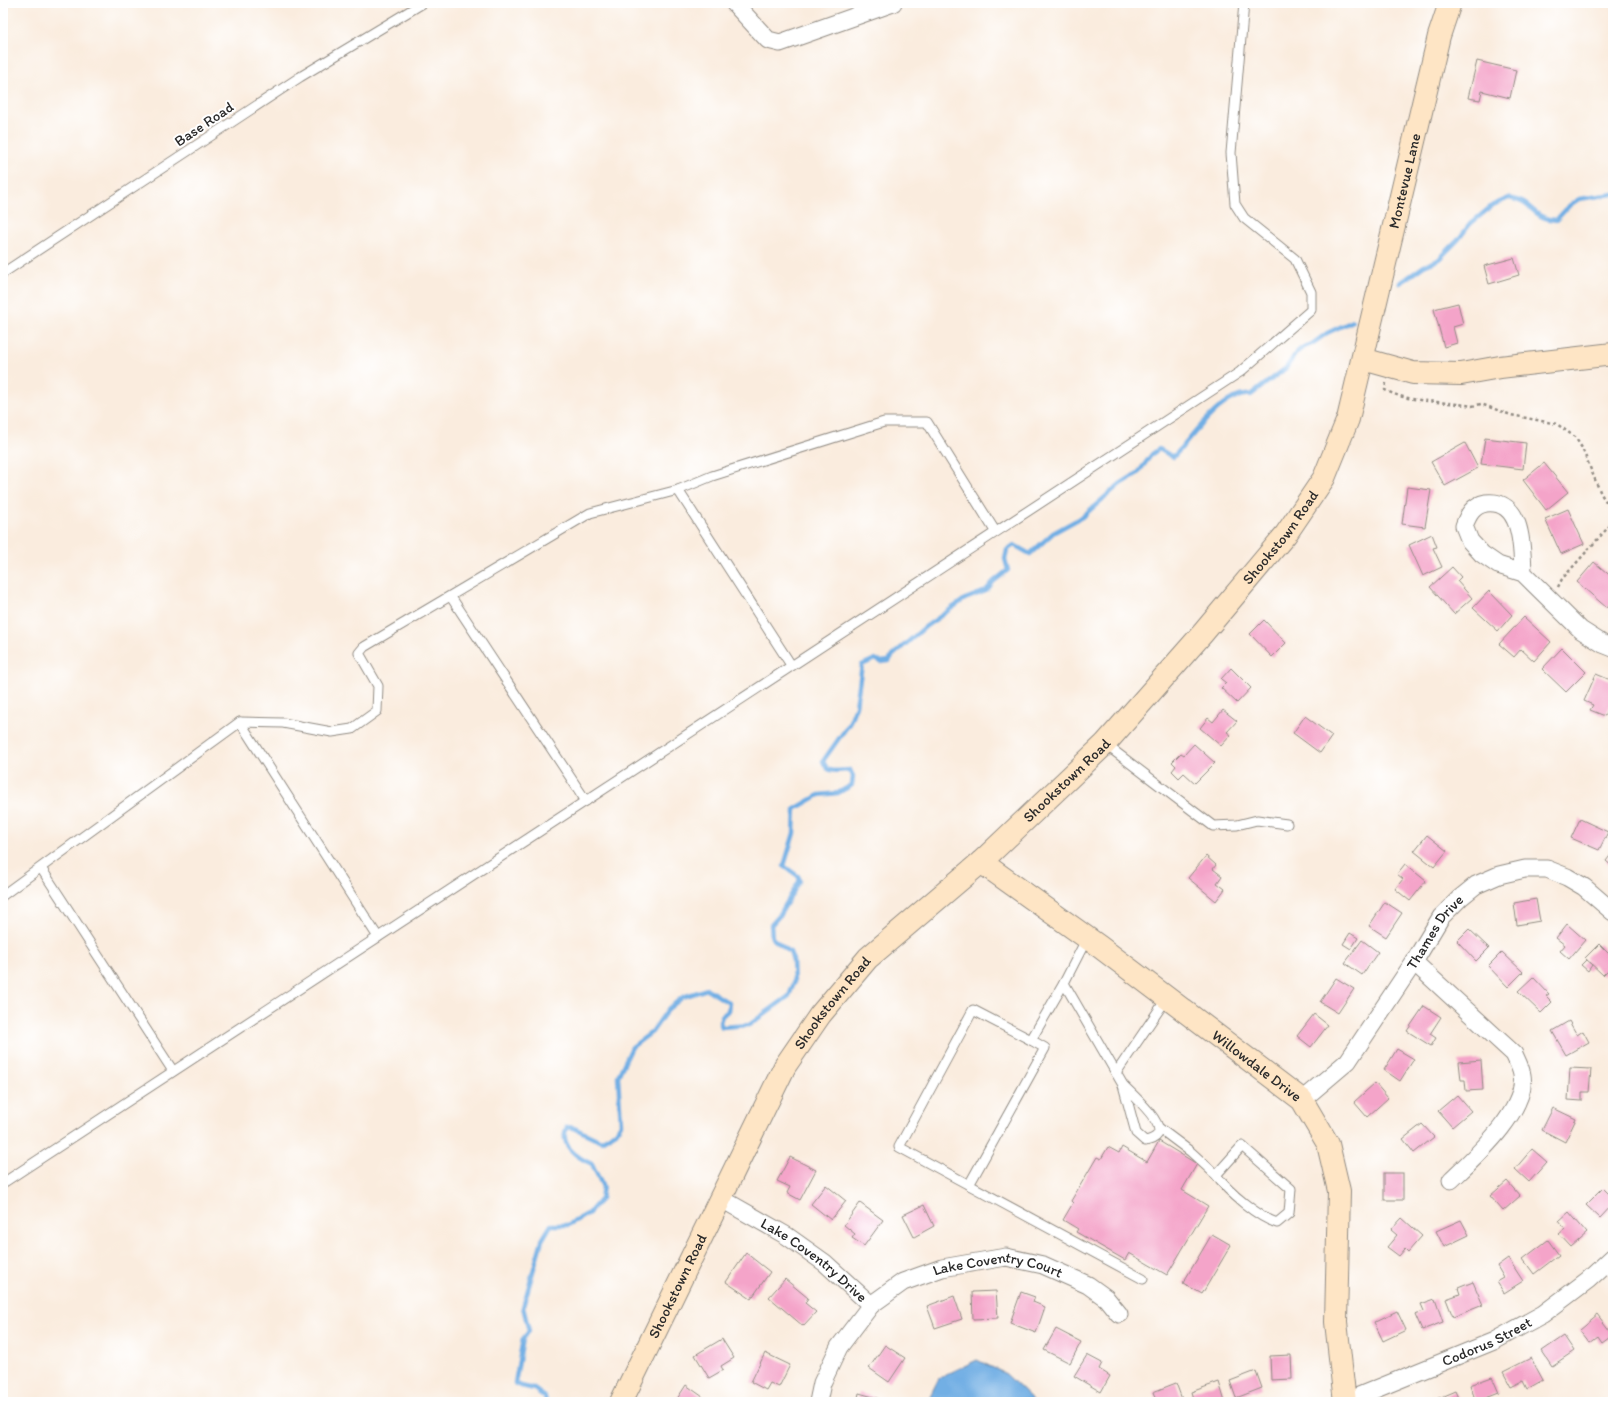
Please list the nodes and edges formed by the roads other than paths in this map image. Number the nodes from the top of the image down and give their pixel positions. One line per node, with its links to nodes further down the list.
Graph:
1 (423, 3): 6 (lane, Base Road)
2 (734, 3): 3 (street)
3 (892, 3)
4 (1244, 3): 10 (lane)
5 (1450, 3): 8 (street, Montevue Lane)
6 (3, 273)
7 (1613, 354): 8 (street)
8 (1363, 359): 16 (street, Shookstown Road)
9 (678, 490): 10 (lane); 12 (lane); 14 (lane)
10 (995, 531): 14 (lane)
11 (1523, 573): 13 (street)
12 (451, 597): 15 (lane); 17 (lane)
13 (1613, 648)
14 (791, 665): 17 (lane)
15 (240, 722): 20 (lane); 23 (lane)
16 (1105, 744): 18 (lane); 19 (street, Shookstown Road)
17 (586, 801): 23 (lane)
18 (1287, 824)
19 (981, 862): 24 (street, Willowdale Drive); 38 (street, Shookstown Road)
20 (41, 868): 21 (lane); 29 (lane)
21 (3, 895)
22 (1613, 912): 25 (street, Thames Drive)
23 (378, 937): 29 (lane)
24 (1087, 938): 26 (lane); 27 (street, Willowdale Drive)
25 (1414, 962): 32 (street, Thames Drive); 35 (street)
26 (1064, 983): 28 (lane); 30 (lane)
27 (1168, 998): 30 (lane); 32 (street, Willowdale Drive)
28 (1031, 1040): 37 (lane); 37 (lane)
29 (173, 1071): 36 (lane)
30 (1116, 1073): 31 (lane)
31 (1123, 1085): 33 (lane); 33 (lane)
32 (1302, 1100): 45 (street, Willowdale Drive)
33 (1159, 1128): 34 (lane)
34 (1216, 1175): 34 (lane)
35 (1451, 1180)
36 (3, 1183)
37 (969, 1185): 40 (lane)
38 (720, 1198): 41 (street, Lake Coventry Drive); 43 (street, Shookstown Road)
39 (1613, 1257): 45 (street, Codorus Street)
40 (1143, 1279)
41 (871, 1305): 42 (street, Lake Coventry Court); 44 (street, Lake Coventry Drive)
42 (1119, 1314)
43 (621, 1402)
44 (818, 1402)
45 (1345, 1402)

